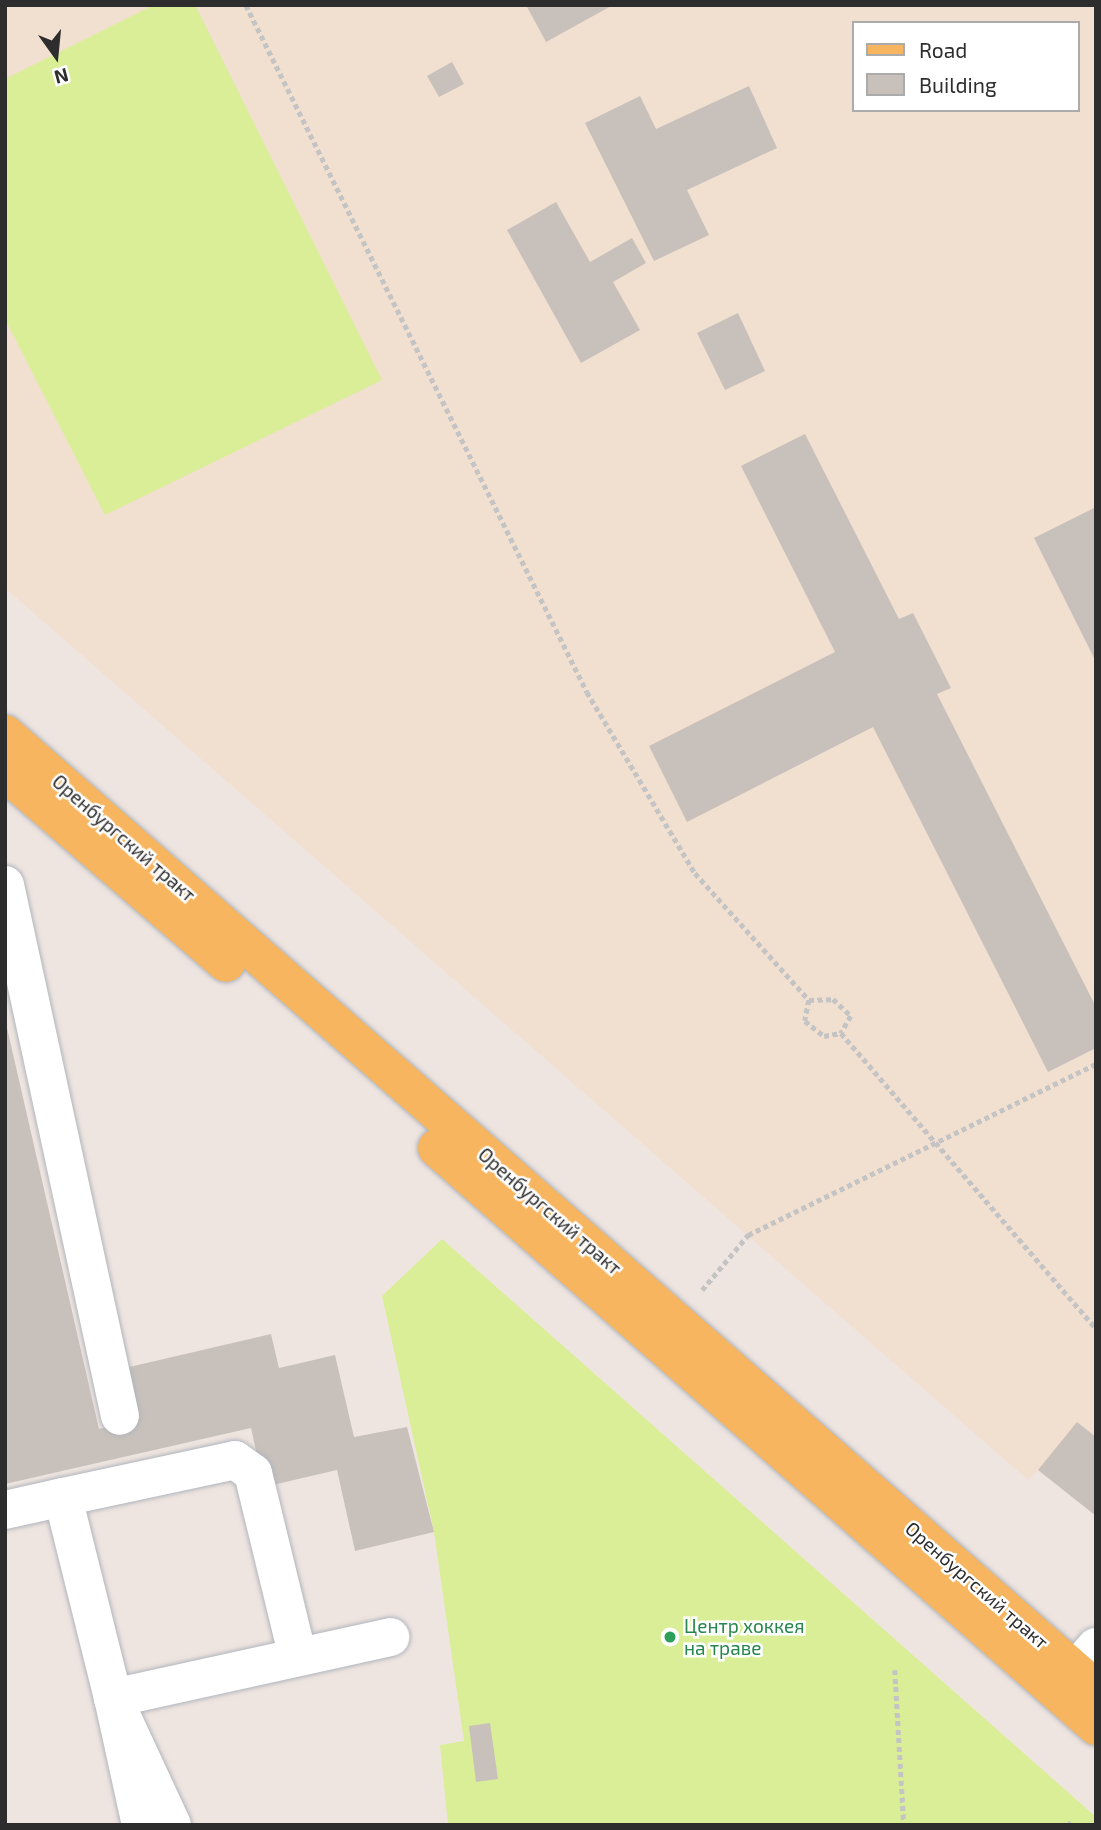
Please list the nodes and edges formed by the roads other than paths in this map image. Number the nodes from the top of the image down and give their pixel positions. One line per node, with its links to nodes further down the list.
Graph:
1 (5, 734): 9 (main road, Оренбургский тракт)
2 (5, 772): 11 (main road, Оренбургский тракт)
3 (5, 885): 4 (lane)
4 (120, 1416)
5 (63, 1497): 6 (lane); 8 (lane); 10 (lane)
6 (5, 1510)
7 (390, 1637): 8 (lane)
8 (298, 1657): 10 (lane)
9 (1089, 1669)
10 (113, 1698): 12 (lane); 13 (lane)
11 (1096, 1726)
12 (141, 1825)
13 (172, 1825)

